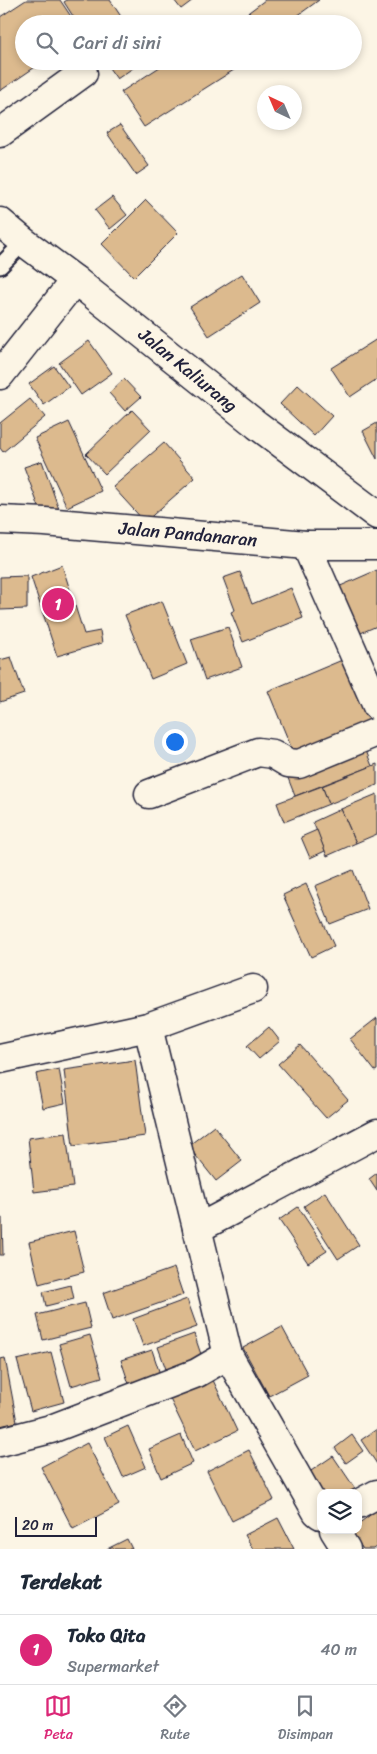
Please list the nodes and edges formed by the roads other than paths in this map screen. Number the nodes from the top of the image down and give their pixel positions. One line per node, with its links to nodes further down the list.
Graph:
1 (83, 73): 2 (street)
2 (0, 134)
3 (0, 222): 4 (street, Jalan Kaliurang)
4 (24, 242): 5 (lane); 6 (street, Jalan Kaliurang)
5 (0, 266)
6 (75, 280): 7 (street); 8 (street, Jalan Kaliurang)
7 (0, 375)
8 (377, 516)
9 (0, 520): 10 (street, Jalan Pandanaran)
10 (306, 544): 11 (street, Jalan Pandanaran); 12 (street)
11 (377, 545)
12 (377, 706)
13 (377, 732): 14 (street)
14 (149, 794)
15 (253, 989): 16 (street)
16 (148, 1027): 17 (street); 19 (street)
17 (0, 1058)
18 (377, 1133): 19 (street)
19 (197, 1229): 20 (street)
20 (228, 1355): 21 (street); 24 (street)
21 (0, 1442)
22 (377, 1494): 23 (street)
23 (362, 1502)
24 (317, 1510)
25 (337, 1534): 26 (street)
26 (346, 1549)

